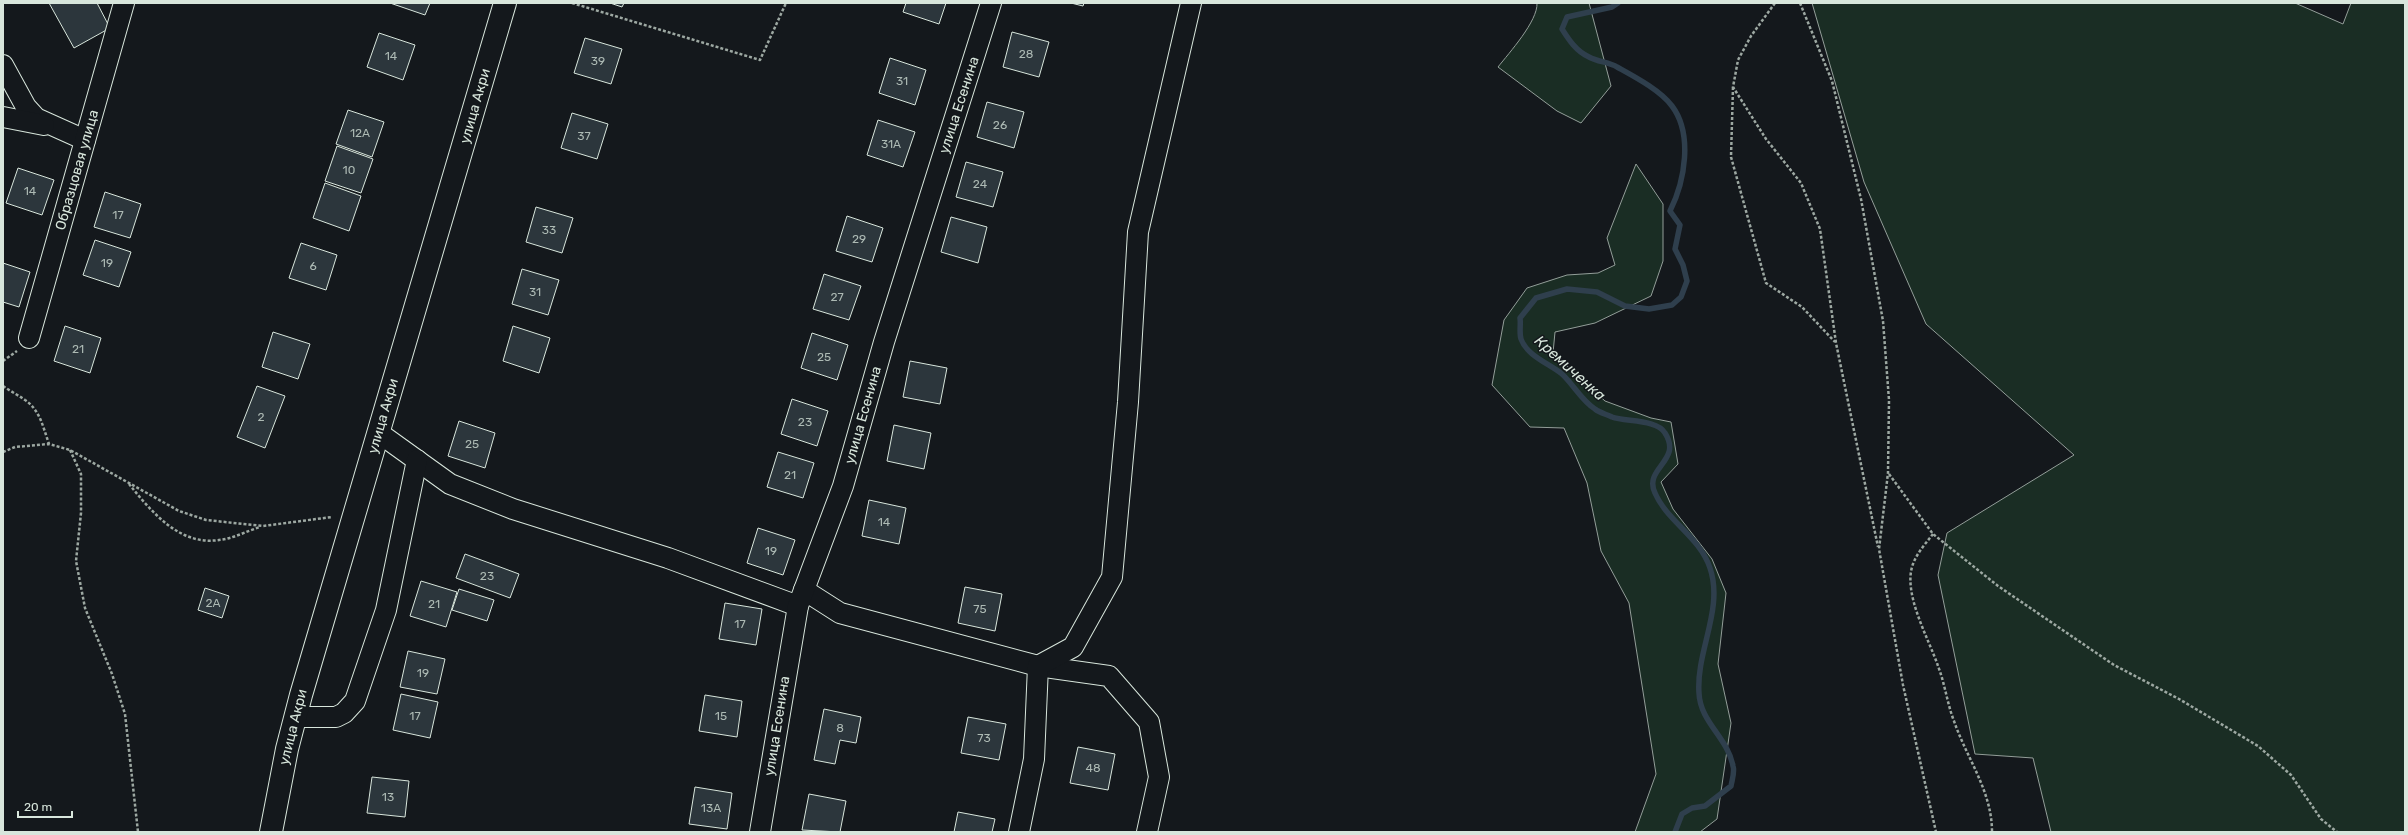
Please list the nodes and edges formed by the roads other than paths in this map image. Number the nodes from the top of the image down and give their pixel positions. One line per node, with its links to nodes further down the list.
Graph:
1 (505, 3): 10 (main road, улица Акри)
2 (991, 3): 12 (street, улица Есенина)
3 (1191, 3): 13 (street)
4 (123, 4): 8 (street, Образцовая улица)
5 (3, 65): 7 (street)
6 (3, 117): 7 (street)
7 (48, 126): 8 (street)
8 (85, 140): 9 (street, Образцовая улица)
9 (29, 338)
10 (378, 433): 11 (street); 14 (main road, улица Акри)
11 (417, 460): 12 (street); 14 (street)
12 (801, 598): 13 (street); 16 (street, улица Есенина)
13 (1038, 666): 17 (street); 18 (street)
14 (295, 718): 15 (main road, улица Акри)
15 (272, 832)
16 (760, 832)
17 (1019, 832)
18 (1147, 832)

